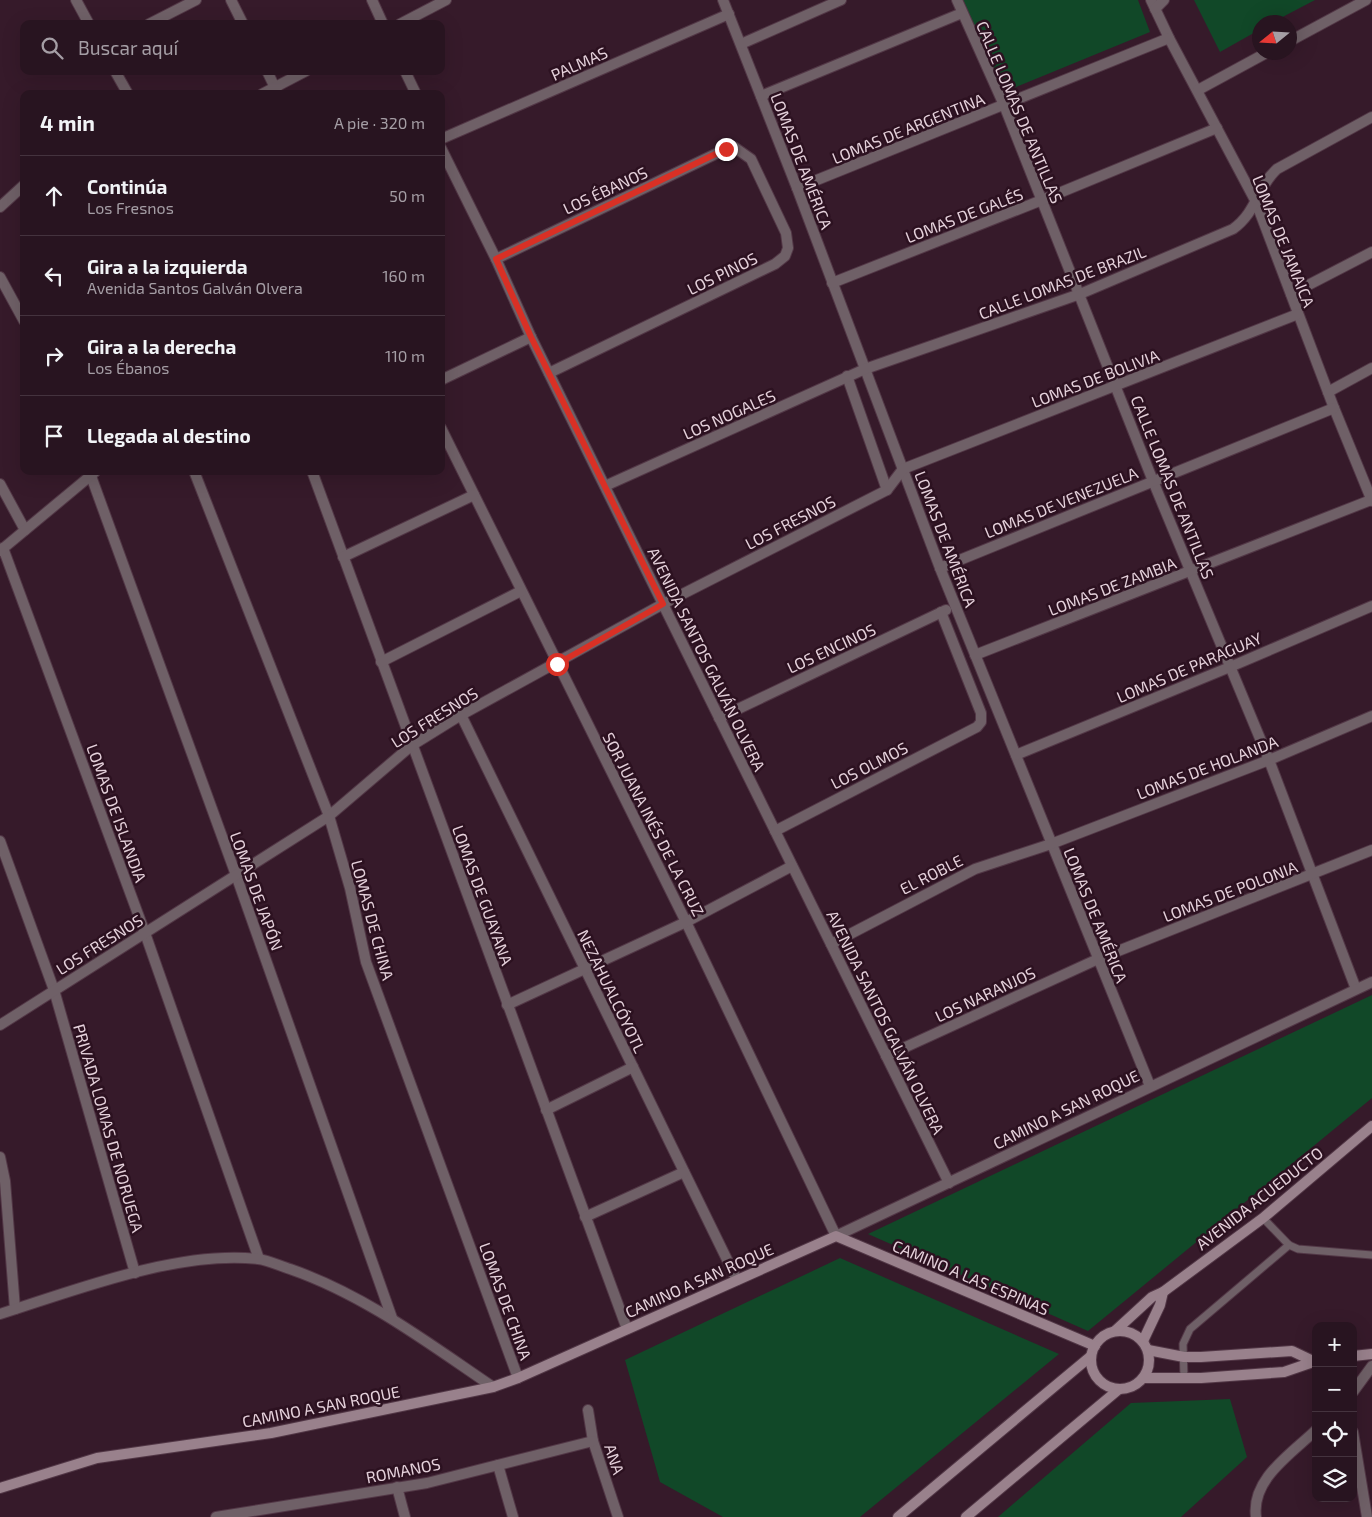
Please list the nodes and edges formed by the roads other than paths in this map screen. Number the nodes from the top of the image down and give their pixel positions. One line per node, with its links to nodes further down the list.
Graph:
1 (76, 0): 14 (street)
2 (196, 0): 15 (street)
3 (232, 0): 16 (street)
4 (372, 0): 17 (street)
5 (446, 0): 18 (street)
6 (723, 0): 13 (street, LOMAS DE AMÉRICA)
7 (841, 0): 21 (street)
8 (956, 0): 12 (street, CALLE LOMAS DE ANTILLAS)
9 (1164, 0): 11 (street)
10 (1366, 0): 19 (street)
11 (1153, 4): 20 (street, LOMAS DE JAMAICA)
12 (962, 13): 31 (street); 32 (street, CALLE LOMAS DE ANTILLAS)
13 (729, 14): 21 (street, LOMAS DE AMÉRICA); 35 (street, PALMAS)
14 (87, 20)
15 (157, 20)
16 (241, 20)
17 (381, 20)
18 (408, 20)
19 (1297, 37)
20 (1169, 38): 30 (street, LOMAS DE JAMAICA); 32 (street, LOMAS DE ARGENTINA)
21 (741, 44): 31 (street, LOMAS DE AMÉRICA)
22 (1253, 60): 30 (street)
23 (117, 75): 27 (street)
24 (269, 75): 28 (street)
25 (300, 75): 28 (street)
26 (407, 75): 29 (street)
27 (125, 90)
28 (276, 90)
29 (414, 90)
30 (1198, 90): 34 (street, LOMAS DE JAMAICA)
31 (761, 96): 38 (street, LOMAS DE AMÉRICA)
32 (1004, 105): 38 (street, LOMAS DE ARGENTINA); 40 (street, CALLE LOMAS DE ANTILLAS)
33 (1372, 117): 41 (street, CALLE LOMAS DE BRAZIL)
34 (1217, 128): 40 (street, LOMAS DE GALÉS); 41 (street, LOMAS DE JAMAICA)
35 (445, 137)
36 (726, 149): 44 (street, LOS ÉBANOS); 54 (street, LOS PINOS)
37 (445, 156): 44 (street, AVENIDA SANTOS GALVÁN OLVERA)
38 (798, 188): 46 (street, LOMAS DE AMÉRICA)
39 (20, 190): 42 (street)
40 (1042, 200): 46 (street, LOMAS DE GALÉS); 47 (street, CALLE LOMAS DE ANTILLAS)
41 (1256, 202): 47 (street, CALLE LOMAS DE BRAZIL); 48 (street, LOMAS DE JAMAICA)
42 (0, 207)
43 (1372, 252): 48 (street)
44 (496, 259): 51 (street, AVENIDA SANTOS GALVÁN OLVERA)
45 (0, 277): 49 (street)
46 (832, 283): 53 (street, LOMAS DE AMÉRICA)
47 (1080, 294): 53 (street, CALLE LOMAS DE BRAZIL); 57 (street, CALLE LOMAS DE ANTILLAS)
48 (1291, 294): 50 (street, LOMAS DE JAMAICA)
49 (20, 314)
50 (1298, 314): 57 (street, LOMAS DE BOLIVIA); 58 (street, LOMAS DE JAMAICA)
51 (531, 337): 54 (street, AVENIDA SANTOS GALVÁN OLVERA); 56 (street)
52 (1372, 368): 58 (street)
53 (865, 369): 55 (street, LOS NOGALES); 61 (street, LOMAS DE AMÉRICA)
54 (549, 373): 68 (street, AVENIDA SANTOS GALVÁN OLVERA)
55 (847, 376): 68 (street, LOS NOGALES); 69 (street)
56 (445, 378)
57 (1116, 386): 61 (street, LOMAS DE BOLIVIA); 66 (street, CALLE LOMAS DE ANTILLAS)
58 (1328, 392): 59 (street, LOMAS DE JAMAICA)
59 (1334, 408): 66 (street, LOMAS DE VENEZUELA); 71 (street, LOMAS DE JAMAICA)
60 (445, 436): 70 (street, SOR JUANA INÉS DE LA CRUZ)
61 (903, 469): 69 (street, LOS FRESNOS); 75 (street, LOMAS DE AMÉRICA)
62 (91, 475): 72 (street)
63 (94, 475): 99 (street, LOMAS DE JAPÓN)
64 (196, 475): 92 (street, LOMAS DE CHINA)
65 (313, 475): 74 (street, LOMAS DE GUAYANA)
66 (1153, 481): 75 (street, LOMAS DE VENEZUELA); 76 (street, CALLE LOMAS DE ANTILLAS)
67 (0, 484): 72 (street)
68 (605, 486): 78 (street, AVENIDA SANTOS GALVÁN OLVERA)
69 (886, 490): 78 (street, LOS FRESNOS)
70 (474, 494): 74 (street); 77 (street, SOR JUANA INÉS DE LA CRUZ)
71 (1372, 501): 76 (street, LOMAS DE ZAMBIA)
72 (25, 530): 73 (street)
73 (2, 549): 101 (street, LOMAS DE ISLANDIA)
74 (343, 557): 83 (street, LOMAS DE GUAYANA)
75 (940, 568): 79 (street, LOMAS DE AMÉRICA)
76 (1191, 572): 82 (street, LOMAS DE ZAMBIA); 85 (street, CALLE LOMAS DE ANTILLAS)
77 (521, 591): 83 (street); 84 (street, SOR JUANA INÉS DE LA CRUZ)
78 (663, 604): 84 (street, LOS FRESNOS); 88 (street, AVENIDA SANTOS GALVÁN OLVERA)
79 (955, 606): 81 (street, LOS ENCINOS); 82 (street, LOMAS DE AMÉRICA)
80 (1372, 606): 85 (street, LOMAS DE PARAGUAY)
81 (941, 612): 88 (street, LOS ENCINOS); 93 (street, LOS OLMOS)
82 (975, 655): 90 (street, LOMAS DE AMÉRICA)
83 (381, 662): 89 (street, LOMAS DE GUAYANA)
84 (557, 664): 86 (street, LOS FRESNOS); 100 (street, SOR JUANA INÉS DE LA CRUZ)
85 (1230, 667): 90 (street, LOMAS DE PARAGUAY); 91 (street, CALLE LOMAS DE ANTILLAS)
86 (461, 715): 89 (street, LOS FRESNOS); 104 (street, NEZAHUALCÓYOTL)
87 (1372, 716): 91 (street, LOMAS DE HOLANDA)
88 (719, 718): 93 (street, AVENIDA SANTOS GALVÁN OLVERA)
89 (411, 746): 92 (street, LOS FRESNOS); 108 (street, LOMAS DE GUAYANA)
90 (1016, 754): 95 (street, LOMAS DE AMÉRICA)
91 (1269, 760): 95 (street, LOMAS DE HOLANDA); 98 (street, CALLE LOMAS DE ANTILLAS)
92 (330, 816): 99 (street, LOS FRESNOS); 142 (street, LOMAS DE CHINA)
93 (775, 831): 97 (street, AVENIDA SANTOS GALVÁN OLVERA)
94 (0, 841): 107 (street, PRIVADA LOMAS DE NORUEGA)
95 (1051, 844): 102 (street, EL ROBLE); 103 (street, LOMAS DE AMÉRICA)
96 (1372, 850): 98 (street, LOMAS DE POLONIA)
97 (792, 866): 100 (street); 102 (street, AVENIDA SANTOS GALVÁN OLVERA)
98 (1313, 875): 103 (street, LOMAS DE POLONIA); 106 (street, CALLE LOMAS DE ANTILLAS)
99 (236, 876): 101 (street, LOS FRESNOS); 129 (street, LOMAS DE JAPÓN)
100 (686, 922): 104 (street); 120 (street, SOR JUANA INÉS DE LA CRUZ)
101 (145, 933): 107 (street, LOS FRESNOS); 123 (street, LOMAS DE ISLANDIA)
102 (831, 944): 110 (street, AVENIDA SANTOS GALVÁN OLVERA)
103 (1098, 959): 110 (street, LOS NARANJOS); 112 (street, LOMAS DE AMÉRICA)
104 (585, 970): 108 (street); 111 (street, NEZAHUALCÓYOTL)
105 (1372, 982): 106 (street, CAMINO A SAN ROQUE)
106 (1356, 989): 112 (street, CAMINO A SAN ROQUE)
107 (54, 990): 109 (street, LOS FRESNOS); 124 (street, PRIVADA LOMAS DE NORUEGA)
108 (507, 1004): 113 (street, LOMAS DE GUAYANA)
109 (0, 1025)
110 (886, 1056): 117 (street, AVENIDA SANTOS GALVÁN OLVERA)
111 (633, 1067): 113 (street); 116 (street, NEZAHUALCÓYOTL)
112 (1150, 1086): 117 (street, CAMINO A SAN ROQUE)
113 (546, 1110): 118 (street, LOMAS DE GUAYANA)
114 (1372, 1126): 119 (street, AVENIDA ACUEDUCTO)
115 (0, 1158): 127 (street)
116 (684, 1172): 118 (street); 125 (street, NEZAHUALCÓYOTL)
117 (949, 1183): 120 (street, CAMINO A SAN ROQUE)
118 (586, 1217): 130 (street, LOMAS DE GUAYANA)
119 (1263, 1218): 121 (lane); 126 (street, AVENIDA ACUEDUCTO)
120 (836, 1236): 125 (street, CAMINO A SAN ROQUE); 133 (street, CAMINO A LAS ESPINAS)
121 (1289, 1245): 122 (lane); 138 (lane)
122 (1372, 1255)
123 (259, 1259): 124 (street); 129 (street)
124 (135, 1273): 127 (street)
125 (737, 1280): 130 (street, CAMINO A SAN ROQUE)
126 (1164, 1292): 131 (street, AVENIDA ACUEDUCTO); 132 (street)
127 (15, 1309): 128 (street)
128 (0, 1314)
129 (392, 1318): 145 (street)
130 (627, 1329): 142 (street, CAMINO A SAN ROQUE)
131 (1116, 1331): 132 (street); 133 (street)
132 (1143, 1340): 134 (street)
133 (1095, 1346): 136 (street)
134 (1148, 1350): 138 (street); 143 (street)
135 (1372, 1354): 137 (street)
136 (1091, 1356): 147 (street); 159 (street)
137 (1357, 1356)
138 (1184, 1357): 139 (street); 144 (lane)
139 (1312, 1360)
140 (1312, 1362): 144 (street)
141 (1372, 1366): 146 (street)
142 (518, 1378): 145 (street, CAMINO A SAN ROQUE)
143 (1144, 1378): 144 (street); 147 (street)
144 (1184, 1378)
145 (493, 1387): 153 (street, CAMINO A SAN ROQUE)
146 (1357, 1387)
147 (1118, 1390): 160 (street)
148 (588, 1410): 150 (street, ANA)
149 (1312, 1434): 161 (street)
150 (593, 1441): 152 (street, ROMANOS); 158 (street, ANA)
151 (1357, 1456): 162 (street)
152 (498, 1465): 154 (street, ROMANOS); 157 (street)
153 (0, 1488)
154 (397, 1488): 155 (street, ROMANOS); 156 (street)
155 (216, 1517)
156 (405, 1517)
157 (513, 1517)
158 (618, 1517)
159 (898, 1517)
160 (966, 1517)
161 (1256, 1517)
162 (1367, 1517)

